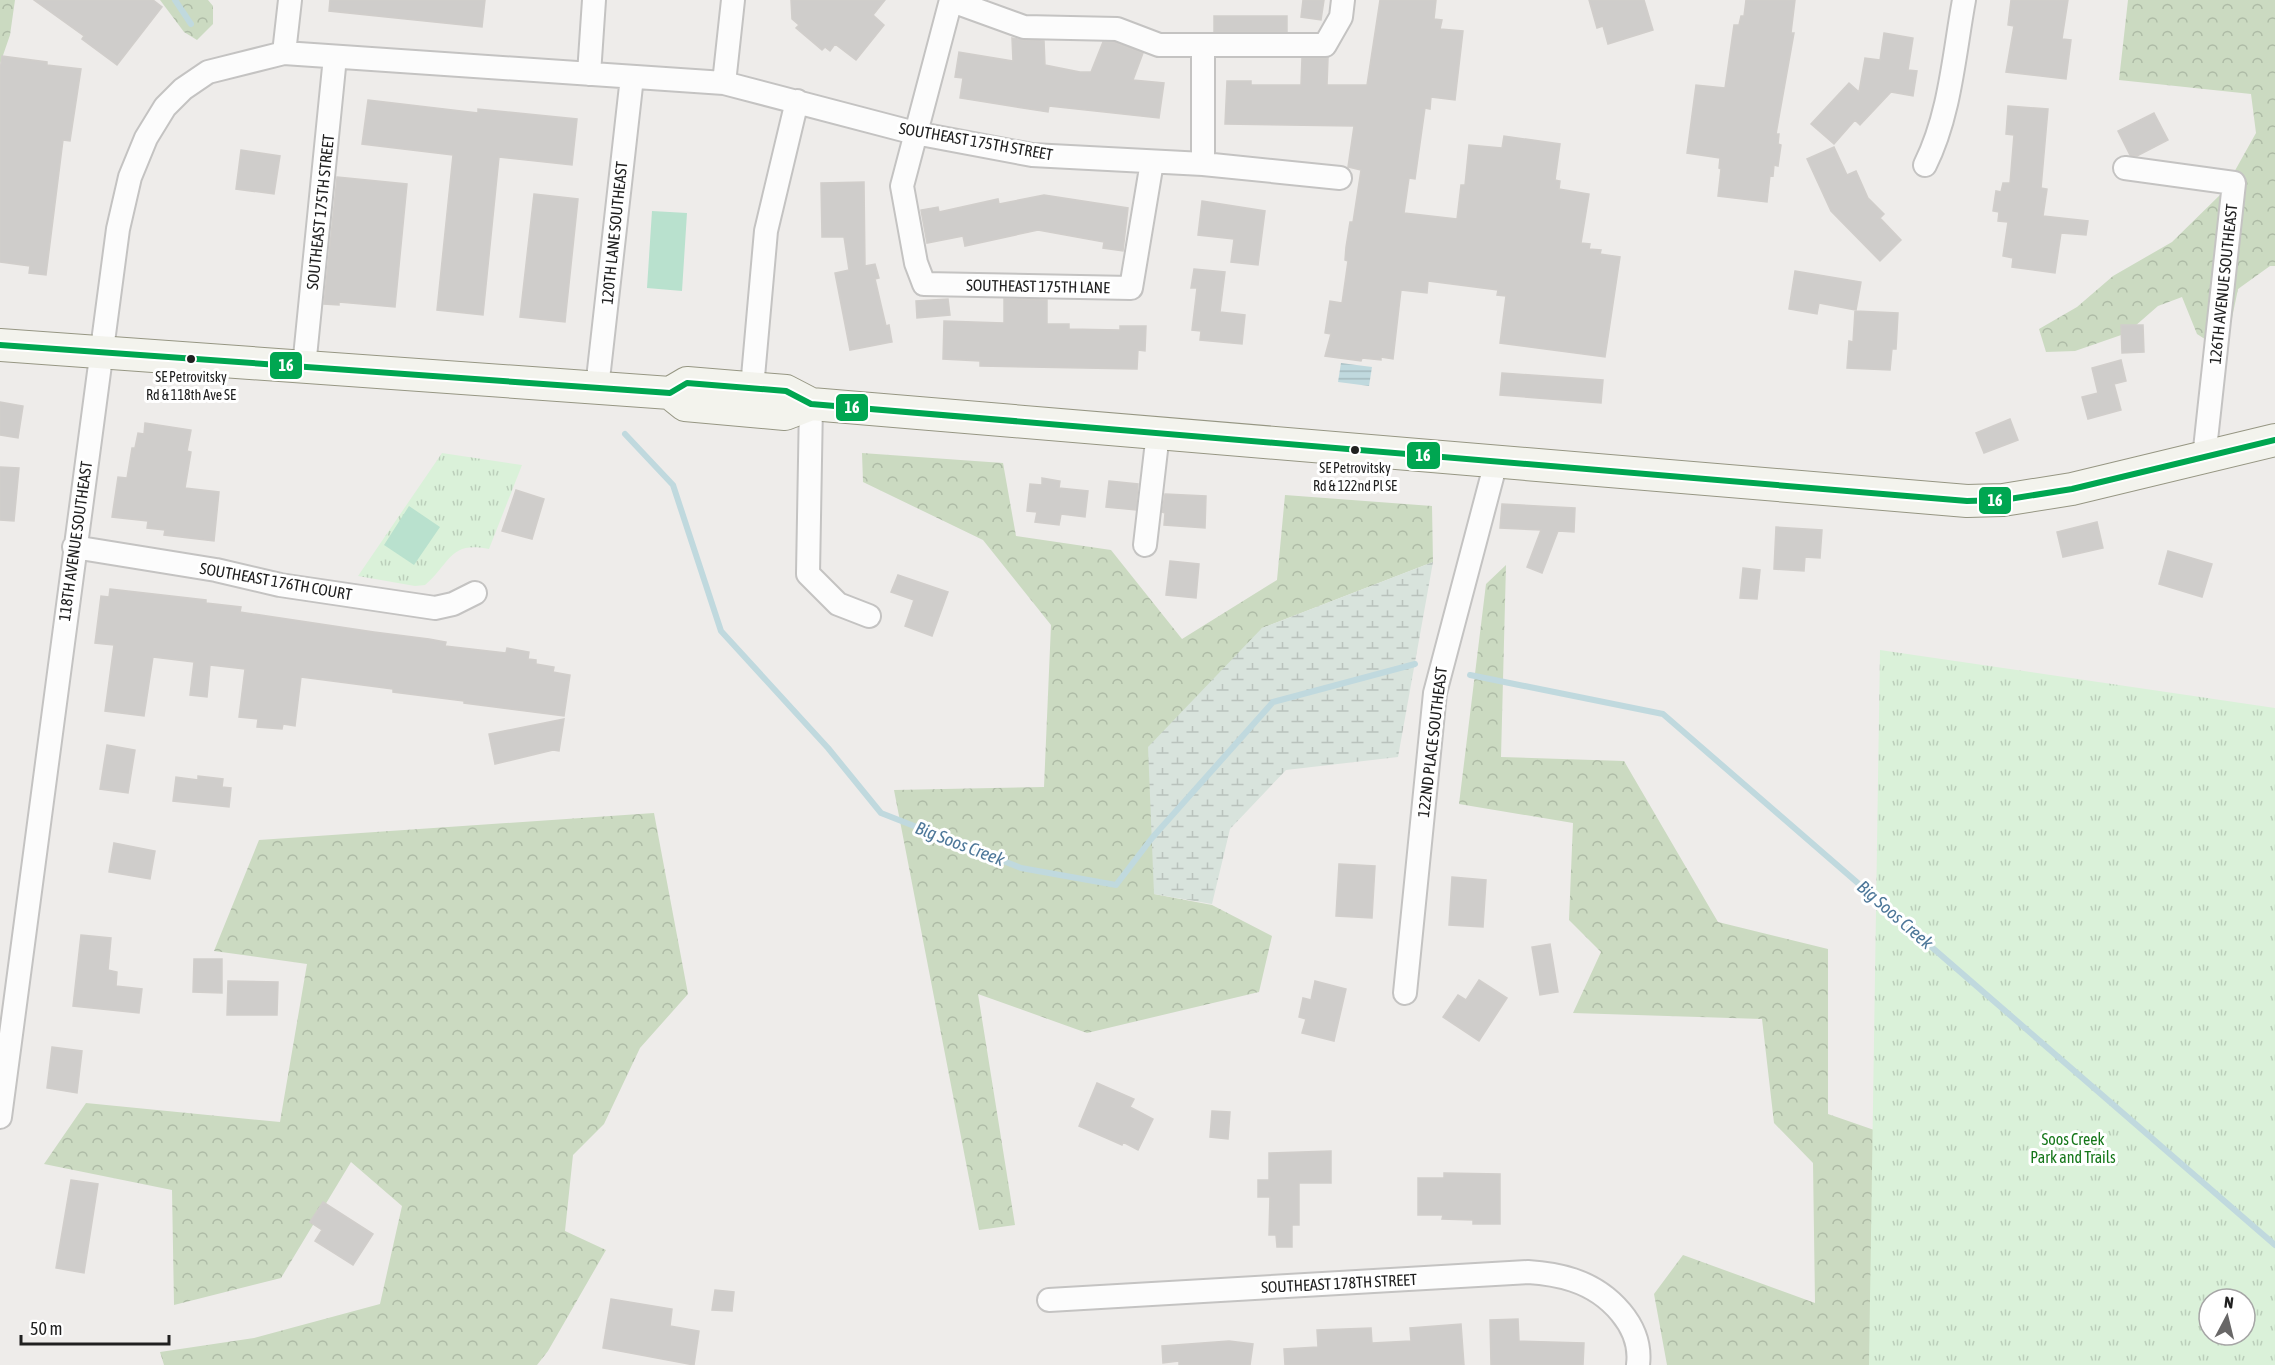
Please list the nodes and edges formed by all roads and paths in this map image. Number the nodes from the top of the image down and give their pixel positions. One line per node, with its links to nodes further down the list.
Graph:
1 (290, 0): 8 (street)
2 (594, 0): 10 (street)
3 (733, 0): 12 (street)
4 (952, 0): 7 (street); 14 (street)
5 (1343, 0): 7 (street)
6 (1964, 0): 17 (street)
7 (1203, 45): 16 (street)
8 (284, 53): 9 (street); 21 (street, 118TH AVENUE SOUTHEAST)
9 (336, 57): 10 (street); 22 (street, SOUTHEAST 175TH STREET)
10 (589, 74): 11 (street)
11 (632, 77): 12 (street); 23 (street, 120TH LANE SOUTHEAST)
12 (724, 83): 13 (street, SOUTHEAST 175TH STREET)
13 (797, 101): 14 (street, SOUTHEAST 175TH STREET); 24 (street)
14 (915, 133): 15 (street, SOUTHEAST 175TH STREET); 15 (street, SOUTHEAST 175TH LANE)
15 (1152, 162): 16 (street, SOUTHEAST 175TH STREET)
16 (1203, 164): 19 (street, SOUTHEAST 175TH STREET)
17 (1925, 165)
18 (2125, 168): 29 (street, 126TH AVENUE SOUTHEAST)
19 (1340, 178)
20 (0, 345): 21 (main road)
21 (101, 354): 22 (main road); 32 (street, 118TH AVENUE SOUTHEAST)
22 (304, 367): 23 (main road)
23 (597, 388): 25 (main road)
24 (752, 388): 25 (main road); 26 (main road)
25 (670, 393): 26 (main road)
26 (811, 404): 27 (main road); 34 (street)
27 (1158, 433): 30 (main road); 31 (street)
28 (2275, 440): 29 (main road)
29 (2204, 458): 30 (main road)
30 (1496, 462): 35 (street, 122ND PLACE SOUTHEAST)
31 (1145, 545)
32 (74, 547): 33 (street, SOUTHEAST 176TH COURT); 36 (street, 118TH AVENUE SOUTHEAST)
33 (475, 593)
34 (869, 616)
35 (1405, 993)
36 (0, 1117)
37 (1049, 1300): 38 (street, SOUTHEAST 178TH STREET)
38 (1638, 1365)

